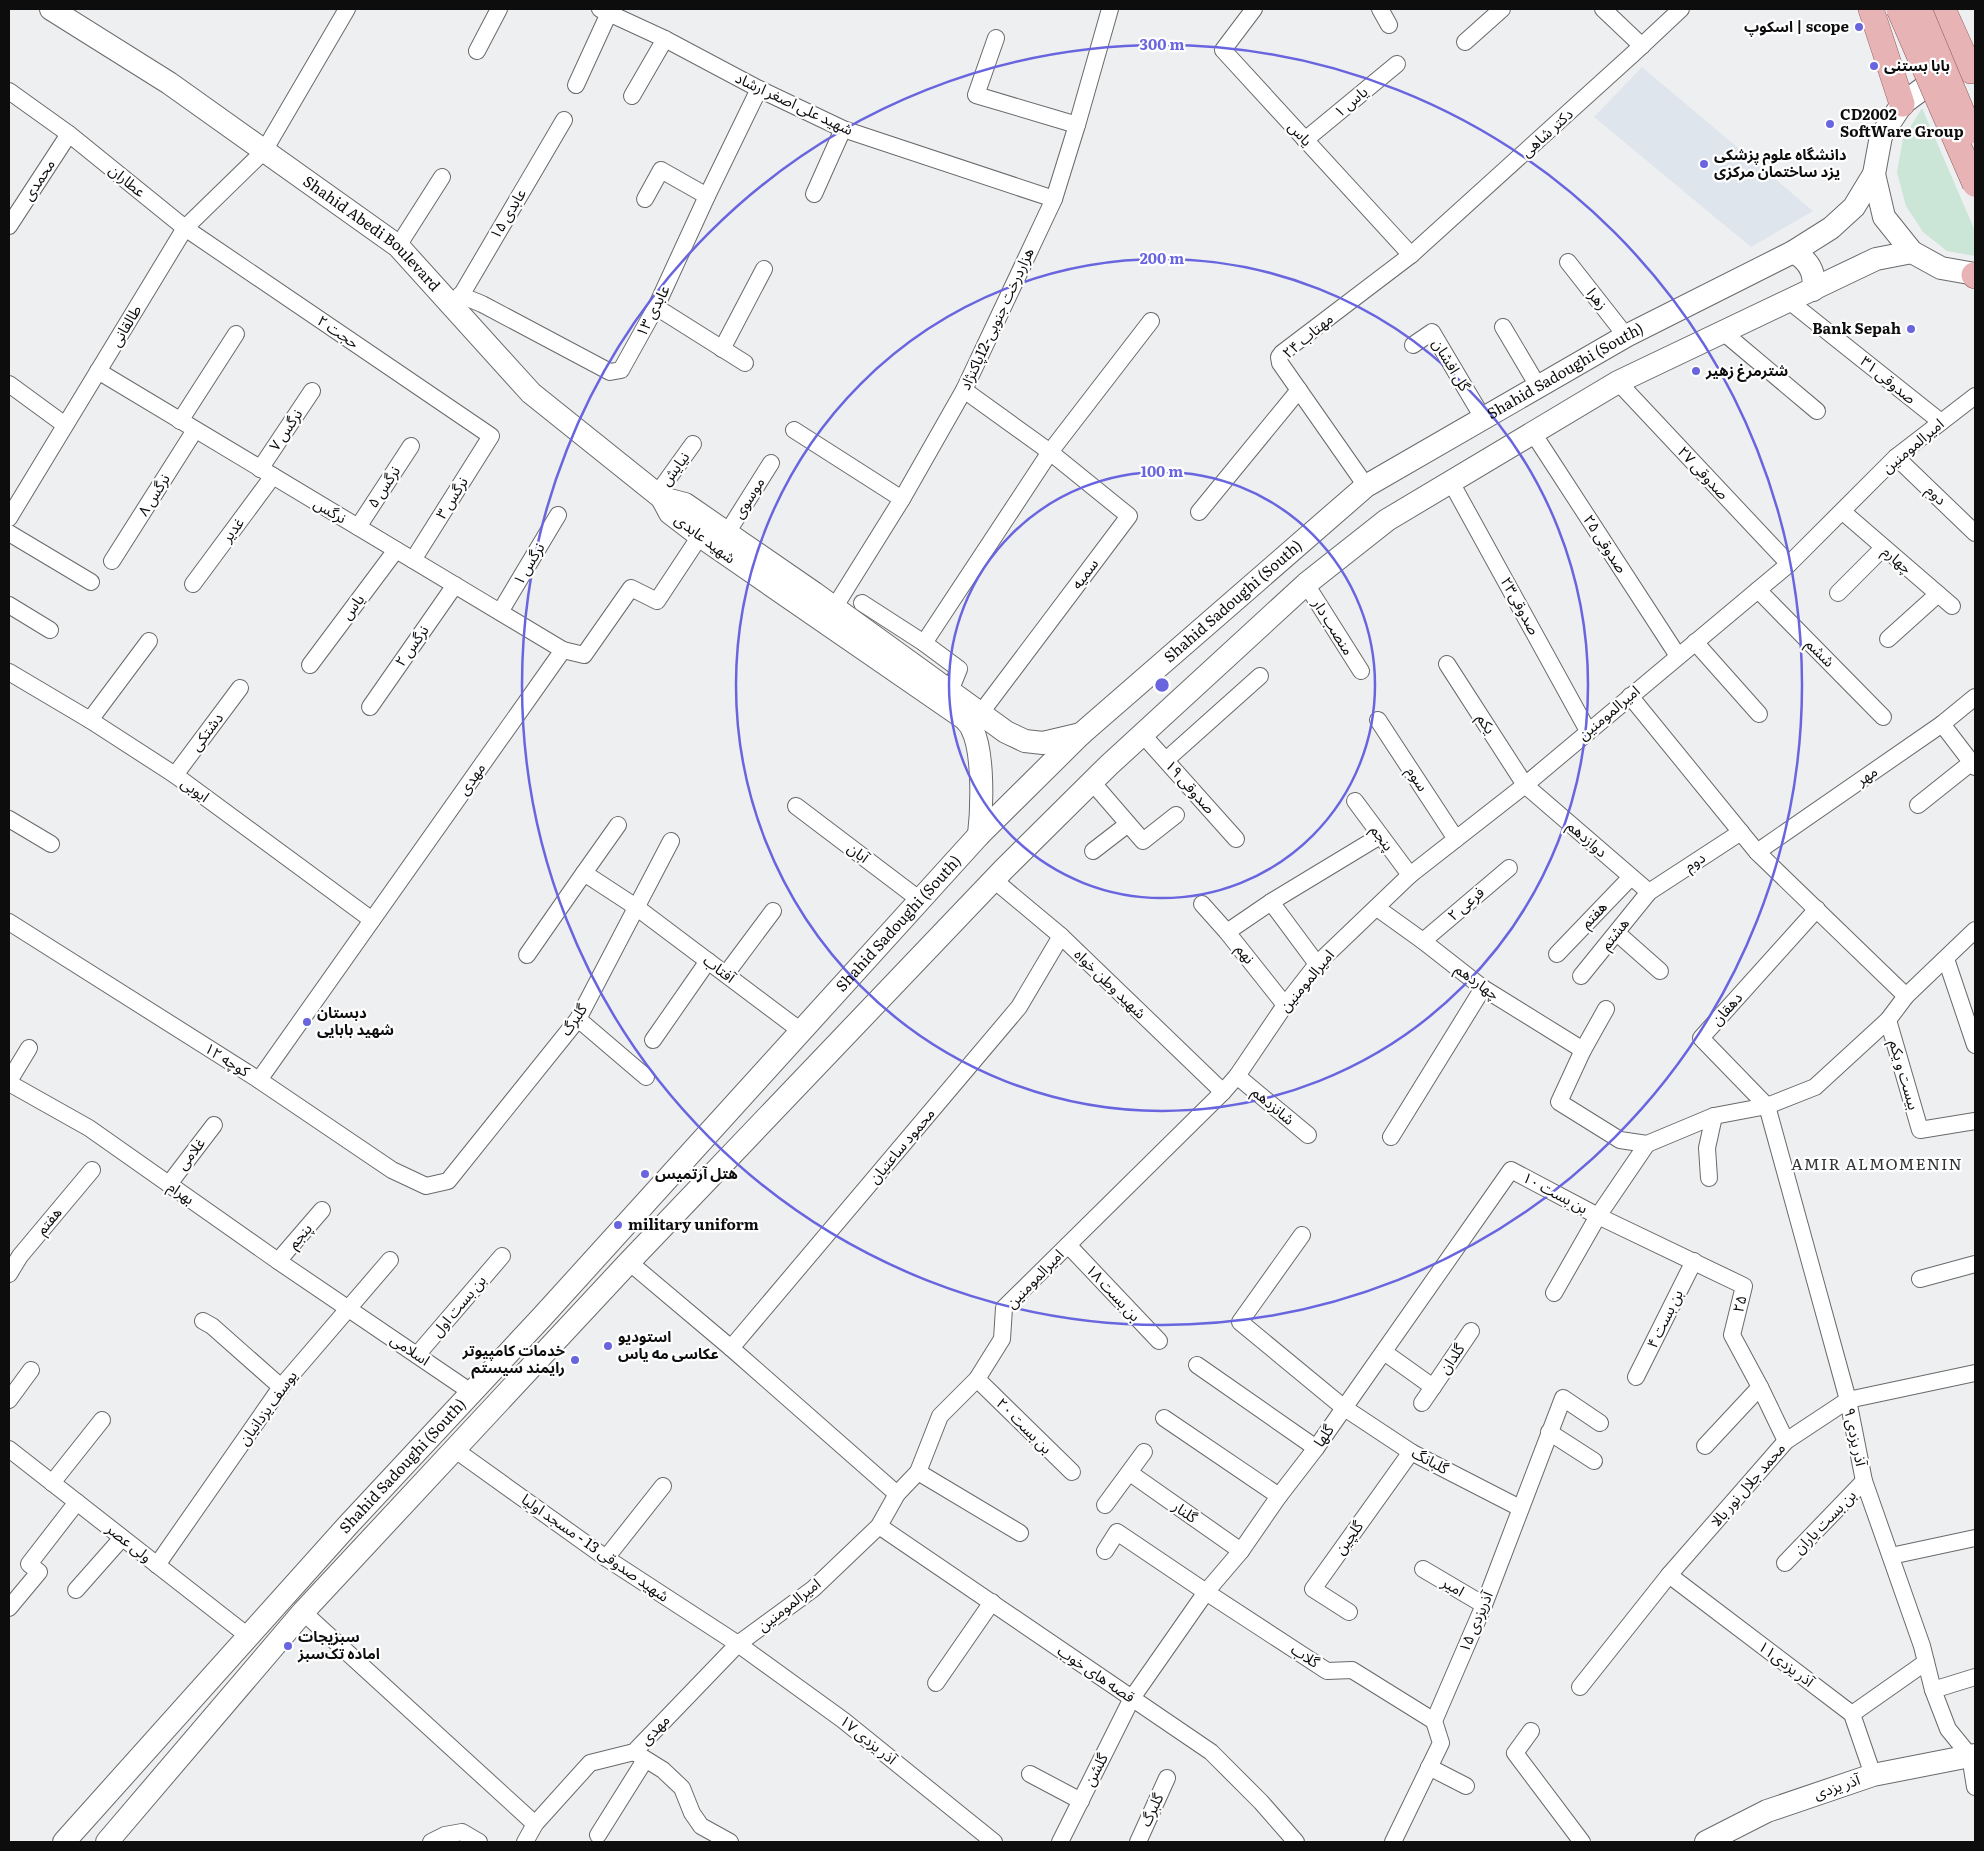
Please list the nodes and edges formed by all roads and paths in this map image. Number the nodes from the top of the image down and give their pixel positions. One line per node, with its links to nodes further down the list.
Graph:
1 (50, 9): 34 (main road, Shahid Abedi Boulevard)
2 (347, 9): 34 (street, طالقانی)
3 (499, 9): 20 (street)
4 (1110, 9): 29 (street, هزاردرخت جنوبی-12پاکنژاد)
5 (1254, 9): 32 (street, یاس)
6 (1380, 9): 15 (street)
7 (1502, 9): 18 (street)
8 (1603, 9): 19 (street)
9 (1681, 9): 19 (street, دکتر شاهی)
10 (1899, 9): 37 (main road, bridge)
11 (1919, 9): 14 (main road); 33 (main road, bridge)
12 (1943, 9): 22 (main road)
13 (605, 11): 17 (street, شهید علی اصغر ارشاد); 23 (street)
14 (1874, 16): 27 (main road)
15 (1389, 26)
16 (996, 38): 29 (street)
17 (665, 39): 24 (street, شهید علی اصغر ارشاد); 26 (street)
18 (1465, 42)
19 (1642, 46): 47 (street, دکتر شاهی)
20 (477, 50)
21 (1397, 64): 32 (street, یاس ۱)
22 (1973, 72): 27 (main road)
23 (576, 85)
24 (759, 89): 30 (street, شهید علی اصغر ارشاد); 39 (street, عابدی ۱۳)
25 (9, 91): 31 (street, عطاران)
26 (632, 96)
27 (1902, 104): 35 (main road)
28 (564, 120): 53 (street, عابدی ۱۵)
29 (1077, 125): 40 (street, هزاردرخت جنوبی-12پاکنژاد)
30 (843, 129): 38 (street); 40 (street, شهید علی اصغر ارشاد)
31 (69, 134): 42 (street, محمدی); 43 (street, عطاران)
32 (1305, 140): 47 (street, یاس)
33 (1975, 142)
34 (264, 151): 43 (street, طالقانی); 44 (main road, Shahid Abedi Boulevard)
35 (1874, 174): 45 (main road, Shahid Sadoughi (South)); 46 (main road)
36 (442, 178): 44 (street)
37 (1975, 184)
38 (814, 194)
39 (707, 196): 41 (street); 54 (street, عابدی ۱۳)
40 (1054, 198): 67 (street, هزاردرخت جنوبی-12پاکنژاد)
41 (645, 199)
42 (9, 226)
43 (185, 228): 63 (street, طالقانی); 79 (street, حجت ۲)
44 (398, 246): 53 (main road, Shahid Abedi Boulevard)
45 (1794, 252): 51 (main road); 59 (main road, Shahid Sadoughi (South))
46 (1912, 252): 50 (main road); 51 (main road, Shahid Sadoughi (South))
47 (1411, 255): 68 (street, مهتاب ۲۴)
48 (1568, 262): 59 (street, زهرا)
49 (764, 269): 61 (street)
50 (1975, 275)
51 (1813, 290): 52 (main road, Shahid Sadoughi (South))
52 (1789, 301): 57 (main road, Shahid Sadoughi (South)); 74 (street, صدوقی ۳۱)
53 (457, 302): 54 (street, عابدی ۱۳); 88 (main road, Shahid Abedi Boulevard)
54 (656, 307): 61 (street)
55 (1151, 321): 82 (street)
56 (1503, 327): 66 (street)
57 (1723, 332): 64 (main road, Shahid Sadoughi (South)); 71 (street)
58 (236, 334): 73 (street)
59 (1626, 336): 66 (main road, Shahid Sadoughi (South))
60 (1413, 345): 72 (street, گل افشان)
61 (722, 349): 62 (street)
62 (745, 363)
63 (98, 371): 73 (street, نرگس); 75 (street, طالقانی)
64 (1618, 382): 78 (main road, Shahid Sadoughi (South)); 103 (street, صدوقی ۲۷)
65 (9, 384): 75 (street)
66 (1538, 386): 72 (main road, Shahid Sadoughi (South))
67 (964, 390): 82 (street); 89 (street, هزاردرخت جنوبی-12پاکنژاد)
68 (1299, 390): 87 (street, مهتاب ۲۴); 90 (street)
69 (312, 391): 85 (street, نرگس ۷)
70 (1975, 396): 74 (street, امیرالمومنین)
71 (1817, 412)
72 (1483, 418): 87 (main road, Shahid Sadoughi (South))
73 (180, 421): 76 (street, نرگس)
74 (1940, 422): 83 (street, امیرالمومنین)
75 (65, 426): 93 (street, طالقانی)
76 (195, 430): 85 (street, نرگس); 102 (street, نرگس ۸)
77 (794, 430): 89 (street)
78 (1533, 433): 86 (main road, Shahid Sadoughi (South)); 122 (street, صدوقی ۲۵)
79 (491, 436): 101 (street, نرگس ۳)
80 (693, 444): 88 (street, نیایش)
81 (411, 446): 94 (street, نرگس ۵)
82 (1050, 452): 120 (street); 133 (street, سمیه)
83 (1896, 457): 91 (street, امیرالمومنین); 97 (street, دوم)
84 (771, 463): 96 (street, موسوی)
85 (266, 472): 94 (street, نرگس); 105 (street, غدیر)
86 (1451, 482): 106 (main road, Shahid Sadoughi (South)); 139 (street, صدوقی۲۳)
87 (1366, 486): 140 (main road, Shahid Sadoughi (South))
88 (659, 496): 96 (main road, شهید عابدی); 98 (main road, شهید عابدی)
89 (902, 500): 115 (street, هزاردرخت جنوبی-12پاکنژاد)
90 (1199, 512)
91 (1843, 512): 99 (street, چهارم); 103 (street, امیرالمومنین)
92 (558, 515): 114 (street, نرگس ۱)
93 (9, 518)
94 (358, 527): 100 (street, نرگس)
95 (9, 533): 104 (street)
96 (726, 533): 115 (main road, شهید عابدی)
97 (1975, 533)
98 (700, 536): 115 (main road, شهید عابدی); 121 (street)
99 (1883, 548): 109 (street); 110 (street, چهارم)
100 (396, 550): 101 (street, نرگس); 124 (street, یاس)
101 (413, 560): 107 (street, نرگس)
102 (112, 561)
103 (1789, 564): 108 (street, امیرالمومنین)
104 (91, 582)
105 (193, 584)
106 (1306, 584): 125 (street, منصب دار); 141 (main road, Shahid Sadoughi (South))
107 (455, 585): 114 (street, نرگس); 132 (street, نرگس ۲)
108 (1758, 590): 119 (street, امیرالمومنین); 135 (street, ششم)
109 (1838, 593)
110 (1938, 594): 113 (street, چهارم); 117 (street)
111 (862, 603): 120 (street)
112 (9, 605): 116 (street)
113 (1952, 606)
114 (500, 612): 121 (street, نرگس)
115 (829, 614): 129 (main road, شهید عابدی); 155 (main road, شهید عابدی)
116 (50, 630)
117 (1888, 639)
118 (149, 641): 136 (street)
119 (1695, 642): 122 (street, امیرالمومنین); 134 (street)
120 (924, 643): 129 (street)
121 (563, 650): 176 (street, مهدی)
122 (1678, 656): 130 (street, امیرالمومنین)
123 (1447, 664): 146 (street, یکم)
124 (310, 665)
125 (1361, 671)
126 (9, 672): 136 (street, ایوبی)
127 (1260, 676): 142 (street)
128 (240, 688): 144 (street, دشتکی)
129 (950, 691): 133 (main road, شهید عابدی)
130 (1630, 696): 139 (street, امیرالمومنین); 154 (street)
131 (1975, 697): 138 (street, مهر)
132 (370, 706)
133 (980, 714): 140 (main road, شهید عابدی)
134 (1759, 714)
135 (1883, 716)
136 (90, 720): 144 (street, ایوبی)
137 (1378, 720): 158 (street, سوم)
138 (1942, 724): 143 (street); 162 (street, مهر)
139 (1588, 731): 146 (street, امیرالمومنین)
140 (1081, 734): 155 (main road, Shahid Sadoughi (South))
141 (1143, 735): 142 (street, صدوقی ۱۹); 145 (main road, Shahid Sadoughi (South))
142 (1166, 760): 157 (street, صدوقی ۱۹)
143 (1973, 765): 148 (street)
144 (175, 775): 176 (street, ایوبی)
145 (1092, 782): 152 (street); 167 (main road, Shahid Sadoughi (South))
146 (1525, 785): 158 (street, امیرالمومنین); 166 (street, دوازدهم)
147 (1355, 802): 156 (street, پنجم)
148 (1918, 804)
149 (796, 806): 169 (street, آبان)
150 (1176, 815): 152 (street)
151 (9, 819): 160 (street)
152 (1128, 824): 161 (street)
153 (618, 825): 164 (street)
154 (1740, 832): 162 (street); 168 (street, دوم)
155 (979, 835): 169 (main road, Shahid Sadoughi (South))
156 (1380, 836): 165 (street, پنجم); 170 (street)
157 (1236, 839)
158 (1456, 839): 165 (street, امیرالمومنین)
159 (671, 841): 172 (street, گلبرگ)
160 (51, 844)
161 (1093, 852)
162 (1757, 852): 174 (street)
163 (1509, 868): 182 (street, فرعی ۲)
164 (584, 873): 172 (street, آفتاب); 184 (street)
165 (1410, 875): 173 (street, امیرالمومنین)
166 (1631, 877): 168 (street, دوازدهم); 183 (street, هفتم)
167 (994, 880): 181 (street, شهید وطن خواه); 227 (main road, Shahid Sadoughi (South))
168 (1649, 892): 180 (street, هشتم)
169 (920, 900): 197 (main road, Shahid Sadoughi (South))
170 (1270, 902): 179 (street); 187 (street)
171 (1202, 904): 179 (street, نهم)
172 (636, 907): 186 (street, آفتاب); 195 (street, گلبرگ)
173 (1377, 908): 182 (street, چهاردهم); 187 (street, امیرالمومنین)
174 (1817, 909): 192 (street); 207 (street, دهقان)
175 (773, 912): 189 (street)
176 (372, 920): 204 (street, مهدی)
177 (9, 922): 204 (street, کوچه ۱۲)
178 (1975, 930): 185 (street)
179 (1227, 932): 193 (street, نهم)
180 (1617, 933): 188 (street); 190 (street, هشتم)
181 (1060, 936): 206 (street, شهید وطن خواه); 238 (street, محمود ساعتیان)
182 (1423, 941): 191 (street, چهاردهم)
183 (1557, 954)
184 (527, 955)
185 (1946, 959): 192 (street); 199 (street)
186 (708, 960): 189 (street, آفتاب); 198 (street)
187 (1317, 964): 193 (street, امیرالمومنین)
188 (1660, 971)
189 (726, 974): 197 (street, آفتاب)
190 (1580, 976)
191 (1483, 988): 201 (street, چهاردهم); 212 (street)
192 (1906, 996): 196 (street)
193 (1285, 1005): 202 (street, امیرالمومنین)
194 (1606, 1009): 201 (street)
195 (578, 1019): 203 (street); 217 (street, گلبرگ)
196 (1888, 1020): 207 (street); 209 (street, بیست و یکم)
197 (801, 1031): 233 (main road, Shahid Sadoughi (South))
198 (653, 1040)
199 (1975, 1046)
200 (29, 1048): 205 (street)
201 (1583, 1050): 213 (street)
202 (1238, 1076): 206 (street, امیرالمومنین); 211 (street, شانزدهم)
203 (646, 1077)
204 (259, 1080): 217 (street, کوچه ۱۲)
205 (9, 1082): 218 (street, بهرام)
206 (1223, 1092): 222 (street, امیرالمومنین)
207 (1768, 1106): 208 (street); 251 (street, آذر یزدی ۹)
208 (1714, 1116): 213 (street); 216 (street)
209 (1975, 1121)
210 (214, 1125): 218 (street, غلامی)
211 (1308, 1136)
212 (1392, 1137)
213 (1647, 1144): 220 (street)
214 (92, 1170): 229 (street, هفتم)
215 (1511, 1170): 220 (street, بن بست ۱۰); 239 (street, گلها)
216 (1709, 1178)
217 (448, 1181)
218 (169, 1184): 225 (street, بهرام)
219 (322, 1210): 225 (street, پنجم)
220 (1598, 1216): 226 (street, ۲۵); 231 (street)
221 (1302, 1235): 253 (street, گلبانگ)
222 (1068, 1245): 237 (street, بن بست ۱۸); 245 (street, امیرالمومنین)
223 (502, 1256): 240 (street, بن بست اول)
224 (390, 1260): 232 (street, یوسف یزدانیان)
225 (278, 1261): 232 (street, بهرام)
226 (1694, 1261): 244 (street, بن بست ۴); 248 (street, ۲۵)
227 (629, 1262): 236 (main road, Shahid Sadoughi (South)); 238 (street)
228 (1975, 1264): 230 (street)
229 (9, 1274)
230 (1920, 1279)
231 (1554, 1292)
232 (349, 1309): 240 (street, اسلامی); 246 (street, یوسف یزدانیان)
233 (542, 1317): 236 (main road); 249 (main road, Shahid Sadoughi (South))
234 (203, 1322): 246 (street)
235 (1471, 1331): 247 (street, گلدان)
236 (561, 1336): 262 (main road, Shahid Sadoughi (South))
237 (1159, 1341)
238 (732, 1348): 272 (street)
239 (1384, 1352): 247 (street, گلدان); 253 (street, گلها)
240 (417, 1355): 249 (street, اسلامی)
241 (1197, 1365): 260 (street)
242 (31, 1370): 250 (street)
243 (1975, 1373): 251 (street, محمد جلال نور بالا)
244 (1636, 1377)
245 (977, 1379): 266 (street, امیرالمومنین); 267 (street, بن بست ۲۰)
246 (281, 1387): 286 (street, یوسف یزدانیان)
247 (1433, 1387): 252 (street, گلدان)
248 (1760, 1387): 258 (street, ۲۵); 259 (street)
249 (471, 1392): 296 (main road, Shahid Sadoughi (South))
250 (9, 1400)
251 (1848, 1400): 258 (street, محمد جلال نور بالا); 269 (street, آذر یزدی ۹)
252 (1422, 1404)
253 (1343, 1407): 260 (street, گلها); 264 (street, گلبانگ)
254 (1164, 1418): 273 (street)
255 (102, 1420): 270 (street)
256 (1600, 1423): 257 (street, ۱۵ آذریزدی)
257 (1549, 1432): 265 (street); 276 (street, ۱۵ آذریزدی)
258 (1786, 1441): 288 (street, محمد جلال نور بالا)
259 (1705, 1446)
260 (1316, 1448): 273 (street, گلها)
261 (9, 1449): 270 (street, ولی عصر)
262 (454, 1450): 284 (street, شهید صدوقی 13 - مسجد اولیا); 294 (main road, Shahid Sadoughi (South))
263 (1144, 1452): 268 (street)
264 (1411, 1452): 276 (street, گلبانگ); 295 (street, گلچین)
265 (1594, 1461)
266 (918, 1472): 272 (street, امیرالمومنین); 278 (street)
267 (1072, 1472)
268 (1130, 1473): 275 (street); 282 (street, گلنار)
269 (1864, 1481): 283 (street, آذر یزدی ۹); 285 (street, بن بست یاران)
270 (52, 1483): 274 (street, ولی عصر)
271 (663, 1486): 284 (street)
272 (897, 1494): 277 (street, امیرالمومنین)
273 (1279, 1496): 282 (street, گلها)
274 (77, 1502): 279 (street, ولی عصر); 293 (street)
275 (1105, 1506)
276 (1520, 1508): 292 (street, ۱۵ آذریزدی)
277 (879, 1526): 291 (street, قصه های خوب); 297 (street, امیرالمومنین)
278 (1020, 1533)
279 (122, 1538): 286 (street, ولی عصر); 289 (street)
280 (1975, 1538): 283 (street)
281 (1105, 1551): 290 (street, گلاب)
282 (1241, 1551): 290 (street, گلها)
283 (1890, 1556): 298 (street, آذر یزدی ۹)
284 (606, 1558): 297 (street, شهید صدوقی 13 - مسجد اولیا)
285 (1785, 1563)
286 (158, 1565): 296 (street, ولی عصر)
287 (1423, 1569): 292 (street, امیر)
288 (1669, 1576): 301 (street, محمد جلال نور بالا); 304 (street, آذر یزدی۱۱)
289 (76, 1590)
290 (1206, 1592): 303 (street, گلها); 305 (street, گلاب)
291 (992, 1602): 300 (street); 303 (street, قصه های خوب)
292 (1484, 1605): 305 (street, ۱۵ آذریزدی)
293 (9, 1608)
294 (303, 1612): 316 (street); 319 (main road, Shahid Sadoughi (South))
295 (1349, 1612)
296 (248, 1636): 318 (main road, Shahid Sadoughi (South))
297 (738, 1644): 307 (street, مهدی); 324 (street, آذر یزدی ۱۷)
298 (1926, 1662): 302 (street, آذر یزدی ۹); 304 (street)
299 (1975, 1677): 302 (street)
300 (936, 1683)
301 (1580, 1687)
302 (1932, 1690): 308 (street, آذر یزدی ۹)
303 (1132, 1698): 315 (street, گلشن); 327 (street, قصه های خوب)
304 (1852, 1714): 311 (street)
305 (1434, 1721): 309 (street)
306 (1531, 1731): 329 (street)
307 (639, 1756): 316 (street, مهدی); 317 (street); 323 (street)
308 (1973, 1756): 311 (main road, آذر یزدی); 314 (street)
309 (1429, 1767): 313 (street); 328 (street)
310 (1030, 1774): 315 (street)
311 (1873, 1774): 330 (main road, آذر یزدی)
312 (1167, 1778): 326 (street, گلبرگ)
313 (1466, 1786)
314 (1975, 1786)
315 (1081, 1801): 325 (street, گلشن)
316 (535, 1824): 322 (street, مهدی)
317 (598, 1835)
318 (64, 1842)
319 (107, 1842)
320 (432, 1842): 321 (street)
321 (479, 1842)
322 (525, 1842)
323 (730, 1842)
324 (994, 1842)
325 (1060, 1842)
326 (1138, 1842)
327 (1296, 1842)
328 (1393, 1842)
329 (1582, 1842)
330 (1706, 1842)

